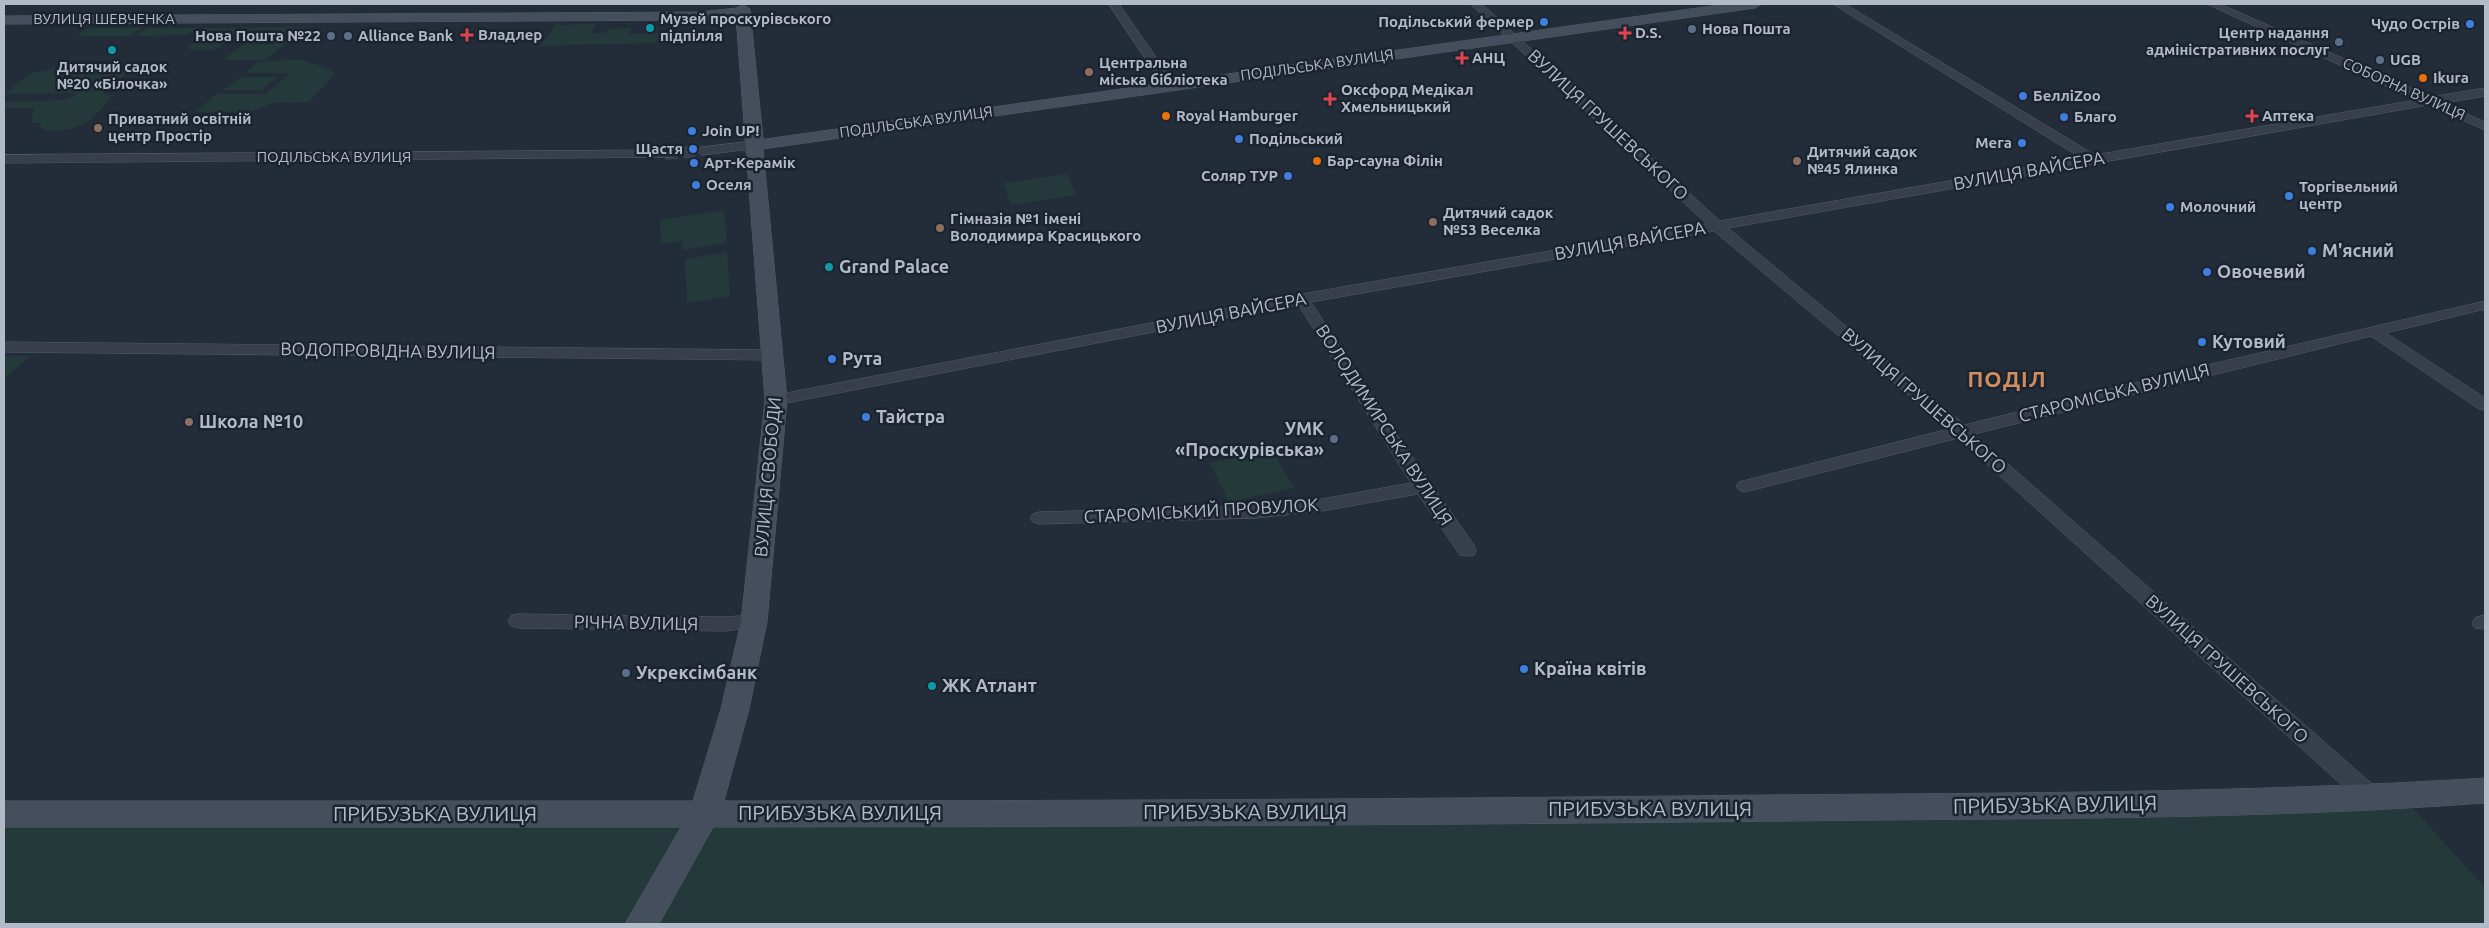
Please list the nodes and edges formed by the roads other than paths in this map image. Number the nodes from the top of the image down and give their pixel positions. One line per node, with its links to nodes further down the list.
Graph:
1 (31, 4): 9 (street)
2 (727, 4): 8 (street)
3 (1114, 4): 11 (street)
4 (1476, 4): 10 (street, ВУЛИЦЯ ГРУШЕВСЬКОГО)
5 (1755, 4): 10 (street, ПОДІЛЬСЬКА ВУЛИЦЯ)
6 (1838, 4): 19 (street)
7 (2212, 4): 13 (street, СОБОРНА ВУЛИЦЯ)
8 (745, 8): 9 (street, ВУЛИЦЯ ШЕВЧЕНКА); 15 (street, ВУЛИЦЯ СВОБОДИ)
9 (4, 19)
10 (1514, 38): 11 (street, ПОДІЛЬСЬКА ВУЛИЦЯ); 20 (street, ВУЛИЦЯ ГРУШЕВСЬКОГО)
11 (1170, 86): 15 (street, ПОДІЛЬСЬКА ВУЛИЦЯ)
12 (2485, 92): 13 (street, ВУЛИЦЯ ВАЙСЕРА)
13 (2431, 101): 14 (street, СОБОРНА ВУЛИЦЯ); 19 (street, ВУЛИЦЯ ВАЙСЕРА)
14 (2485, 126)
15 (755, 145): 16 (street, ПОДІЛЬСЬКА ВУЛИЦЯ); 25 (street, ВУЛИЦЯ СВОБОДИ)
16 (702, 151)
17 (664, 154): 18 (street, ПОДІЛЬСЬКА ВУЛИЦЯ)
18 (4, 159)
19 (2092, 159): 20 (street, ВУЛИЦЯ ВАЙСЕРА)
20 (1717, 226): 21 (street, ВУЛИЦЯ ВАЙСЕРА); 28 (street, ВУЛИЦЯ ГРУШЕВСЬКОГО)
21 (1302, 299): 26 (street, ВУЛИЦЯ ВАЙСЕРА); 29 (street, ВОЛОДИМИРСЬКА ВУЛИЦЯ)
22 (2485, 305): 23 (street, СТАРОМІСЬКА ВУЛИЦЯ)
23 (2373, 331): 27 (street); 28 (street, СТАРОМІСЬКА ВУЛИЦЯ)
24 (4, 347): 25 (street, ВОДОПРОВІДНА ВУЛИЦЯ)
25 (773, 355): 26 (street, ВУЛИЦЯ СВОБОДИ)
26 (776, 400): 34 (street, ВУЛИЦЯ СВОБОДИ)
27 (2485, 405)
28 (1961, 431): 30 (street, СТАРОМІСЬКА ВУЛИЦЯ); 36 (street, ВУЛИЦЯ ГРУШЕВСЬКОГО)
29 (1422, 486): 31 (street, СТАРОМІСЬКИЙ ПРОВУЛОК); 32 (street, ВОЛОДИМИРСЬКА ВУЛИЦЯ)
30 (1745, 486)
31 (1039, 518)
32 (1467, 550)
33 (518, 621): 34 (street, РІЧНА ВУЛИЦЯ)
34 (754, 622): 37 (street, ВУЛИЦЯ СВОБОДИ)
35 (2485, 791): 36 (street, ПРИБУЗЬКА ВУЛИЦЯ)
36 (2372, 798): 37 (street, ПРИБУЗЬКА ВУЛИЦЯ)
37 (705, 813): 38 (street, ПРИБУЗЬКА ВУЛИЦЯ); 39 (street, ВУЛИЦЯ СВОБОДИ)
38 (4, 814)
39 (642, 924)

